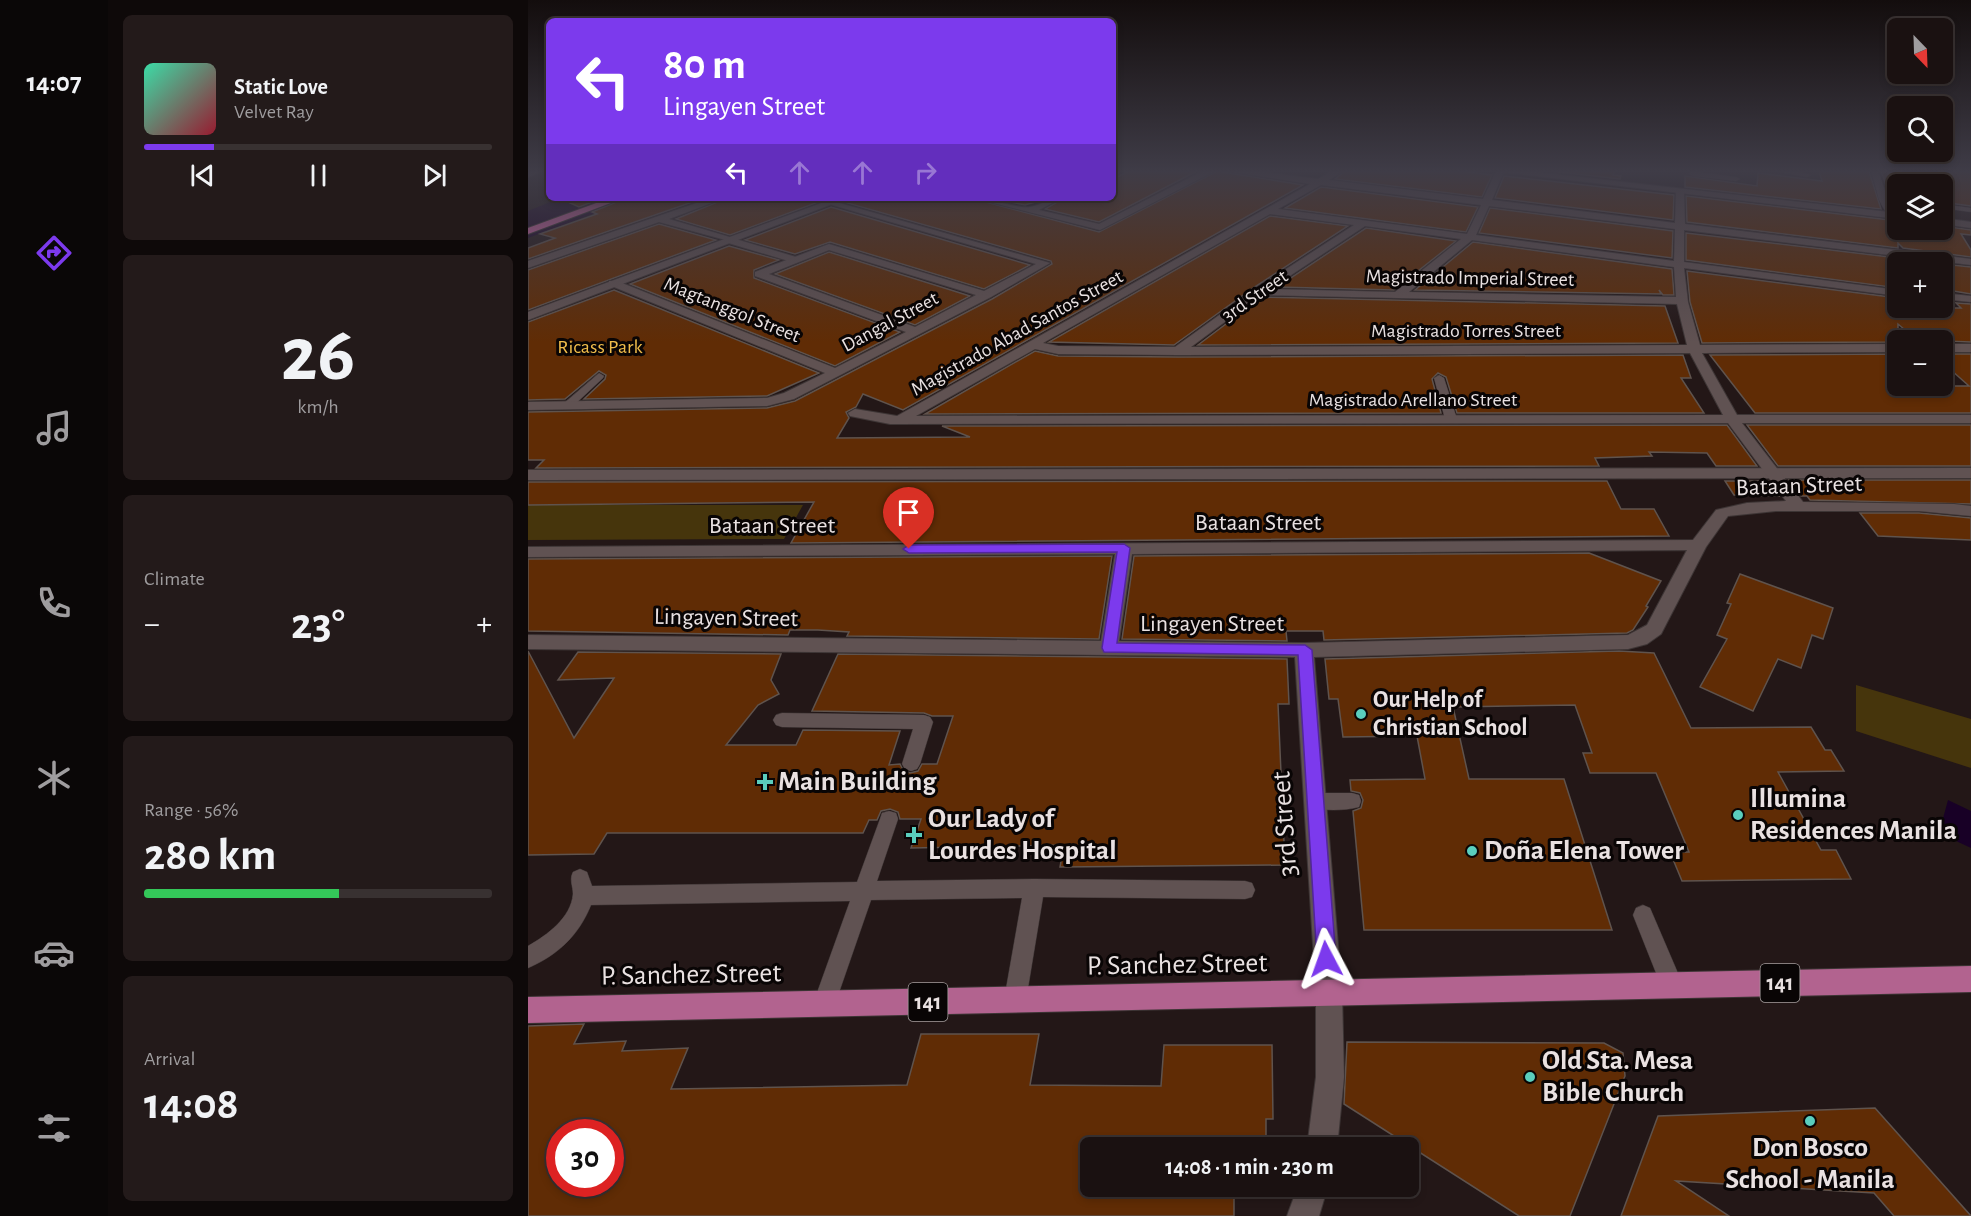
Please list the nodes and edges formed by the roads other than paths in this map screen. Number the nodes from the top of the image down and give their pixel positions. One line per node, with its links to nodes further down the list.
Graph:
1 (1680, 227): 16 (street)
2 (633, 228): 15 (street)
3 (688, 228): 12 (street)
4 (762, 228): 12 (street)
5 (920, 228): 21 (street, Dangal Street)
6 (1240, 228): 27 (street, Magistrado Abad Santos Street)
7 (1357, 228): 18 (street, 3rd Street)
8 (1403, 228): 11 (street)
9 (1476, 228): 11 (street)
10 (1686, 228): 14 (street)
11 (1472, 236): 16 (street); 20 (street)
12 (729, 240): 13 (street); 17 (street)
13 (792, 259): 21 (street); 26 (street)
14 (1971, 262)
15 (528, 265)
16 (1680, 266): 19 (street); 24 (street)
17 (613, 283): 25 (street); 33 (street, Magtanggol Street)
18 (1258, 292): 20 (street, Magistrado Imperial Street); 32 (street, 3rd Street)
19 (1887, 292)
20 (1399, 294): 24 (street, Magistrado Imperial Street)
21 (987, 295): 26 (street, Dangal Street)
22 (1953, 297): 23 (street)
23 (1971, 298)
24 (1681, 301): 31 (street)
25 (528, 316)
26 (915, 331): 33 (street, Dangal Street)
27 (1035, 345): 32 (street, Magistrado Torres Street); 39 (street, Magistrado Abad Santos Street)
28 (1887, 348): 31 (street, Magistrado Torres Street)
29 (1953, 348): 30 (street)
30 (1971, 348)
31 (1692, 349): 32 (street, Magistrado Torres Street); 42 (street)
32 (1178, 351)
33 (836, 373): 37 (street, Dangal Street)
34 (599, 376): 37 (lane)
35 (1439, 378): 40 (lane)
36 (528, 406): 37 (street, Dangal Street)
37 (567, 406)
38 (855, 413): 39 (street, Magistrado Arellano Street)
39 (901, 419): 40 (street, Magistrado Arellano Street)
40 (1451, 419): 42 (street, Magistrado Arellano Street)
41 (1971, 419): 42 (street, Magistrado Arellano Street)
42 (1732, 420): 43 (street)
43 (1773, 473): 44 (street); 45 (street); 46 (street)
44 (1971, 473)
45 (528, 475)
46 (1799, 507): 47 (street, Bataan Street); 48 (street, Bataan Street)
47 (1971, 511)
48 (1698, 545): 49 (street, Bataan Street); 53 (street, Lingayen Street)
49 (1124, 548): 50 (street, Bataan Street); 52 (street)
50 (528, 552)
51 (528, 642): 52 (street, Lingayen Street)
52 (1109, 648): 53 (street, Lingayen Street)
53 (1305, 650): 56 (street, 3rd Street)
54 (782, 720): 55 (lane)
55 (911, 764)
56 (1315, 801): 57 (lane); 66 (street, 3rd Street)
57 (1352, 801)
58 (889, 819): 61 (lane)
59 (1034, 888): 60 (lane); 61 (lane); 67 (lane)
60 (1245, 890)
61 (864, 891): 63 (lane); 68 (lane)
62 (1643, 915): 65 (lane)
63 (528, 957)
64 (1971, 979): 65 (main road, P. Sanchez Street / 141)
65 (1672, 985): 66 (main road, P. Sanchez Street / 141)
66 (1329, 993): 67 (main road, P. Sanchez Street / 141); 70 (street, 3rd Street)
67 (1015, 1000): 68 (main road, P. Sanchez Street / 141)
68 (824, 1004): 69 (main road, P. Sanchez Street / 141)
69 (528, 1010)
70 (1323, 1137)
71 (1309, 1197): 72 (street)
72 (1303, 1216)

